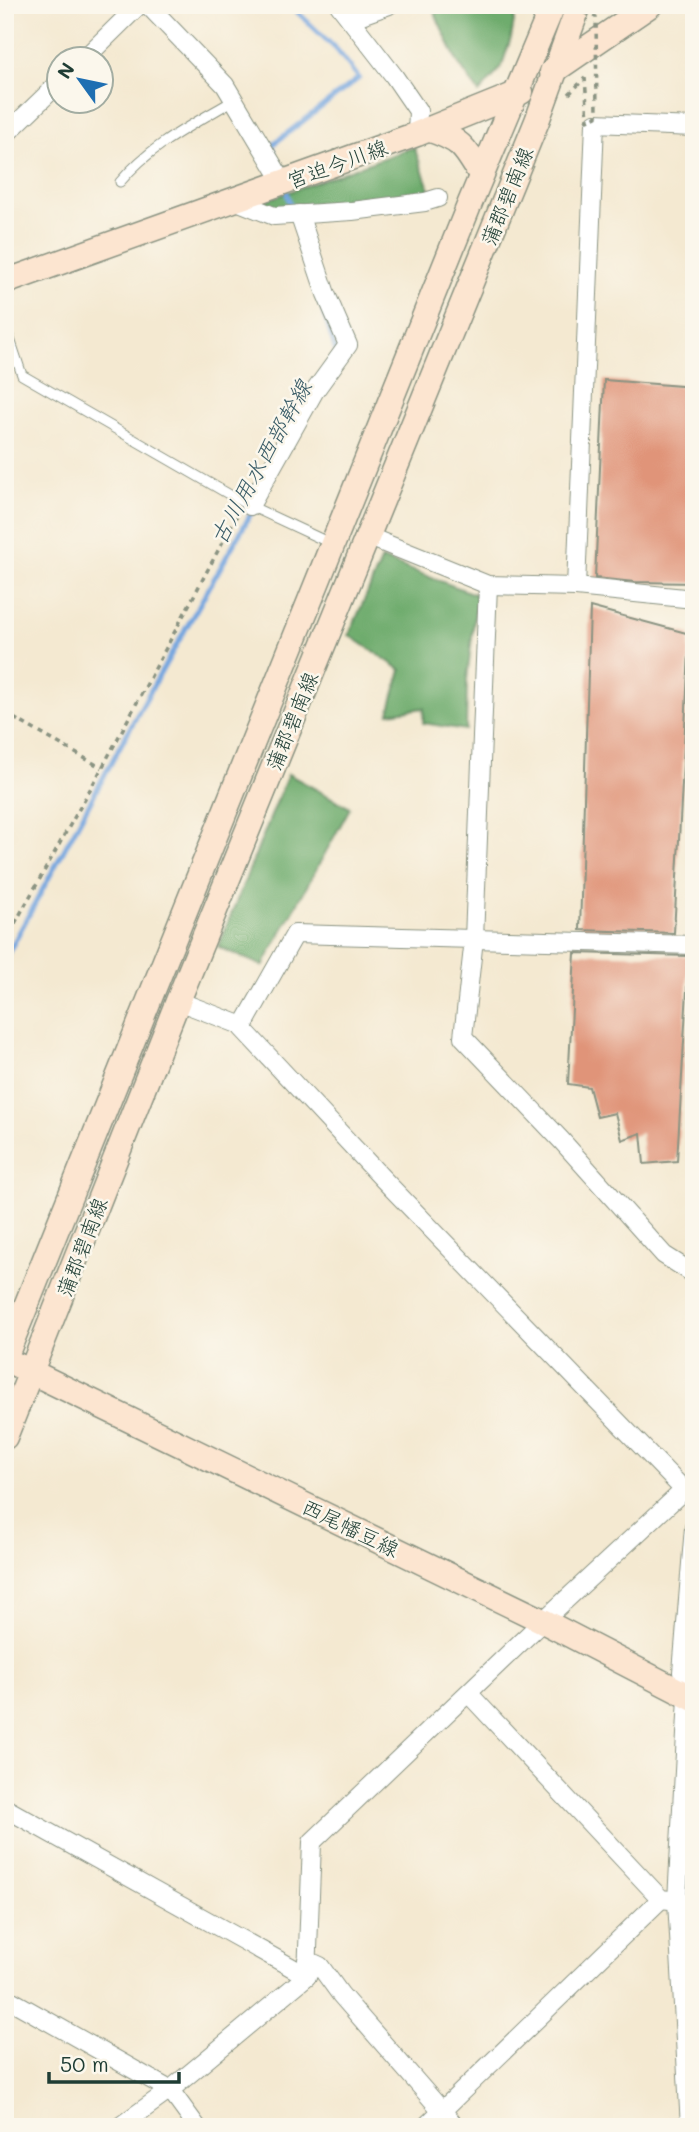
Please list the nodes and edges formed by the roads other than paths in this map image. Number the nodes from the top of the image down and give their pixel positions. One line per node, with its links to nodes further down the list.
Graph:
1 (139, 5): 8 (street)
2 (148, 5): 12 (street)
3 (389, 5): 7 (street)
4 (553, 5): 11 (main road, 蒲郡碧南線)
5 (579, 5): 9 (main road, 蒲郡碧南線)
6 (650, 5): 9 (main road, 宮迫今川線)
7 (344, 12): 14 (street)
8 (97, 46)
9 (554, 71): 11 (main road, 宮迫今川線); 25 (main road, 蒲郡碧南線)
10 (46, 95): 15 (street)
11 (515, 96): 14 (main road, 宮迫今川線); 16 (main road, 蒲郡碧南線)
12 (234, 100): 17 (lane); 18 (street)
13 (694, 127): 28 (street)
14 (423, 131): 16 (main road); 18 (main road, 宮迫今川線)
15 (5, 135)
16 (481, 175): 26 (main road, 蒲郡碧南線)
17 (120, 182)
18 (283, 182): 20 (main road, 宮迫今川線)
19 (438, 198): 21 (street)
20 (234, 200): 21 (street); 22 (main road, 宮迫今川線)
21 (299, 214): 24 (street)
22 (5, 282)
23 (5, 324): 24 (lane)
24 (247, 504): 26 (lane)
25 (367, 536): 27 (street); 32 (main road, 蒲郡碧南線)
26 (334, 544): 35 (main road, 蒲郡碧南線)
27 (488, 585): 28 (street); 30 (street)
28 (576, 587): 29 (street)
29 (694, 599)
30 (474, 939): 31 (street); 33 (street); 34 (street)
31 (694, 945)
32 (178, 1001): 33 (street); 36 (main road, 蒲郡碧南線)
33 (243, 1026): 38 (street)
34 (694, 1275)
35 (5, 1359): 36 (main road, 西尾幡豆線)
36 (32, 1371): 37 (main road, 蒲郡碧南線); 40 (main road, 西尾幡豆線)
37 (5, 1437)
38 (689, 1490): 40 (street)
39 (694, 1527): 42 (street)
40 (543, 1621): 41 (street); 42 (main road, 西尾幡豆線)
41 (469, 1694): 44 (street); 45 (street)
42 (691, 1698): 44 (street)
43 (5, 1808): 45 (street)
44 (669, 1900): 48 (street); 53 (street)
45 (307, 1968): 47 (street); 48 (street)
46 (5, 1997): 47 (street)
47 (170, 2090): 49 (street); 50 (street)
48 (442, 2111): 51 (street); 52 (street)
49 (119, 2127)
50 (197, 2127)
51 (425, 2127)
52 (456, 2127)
53 (690, 2127)

